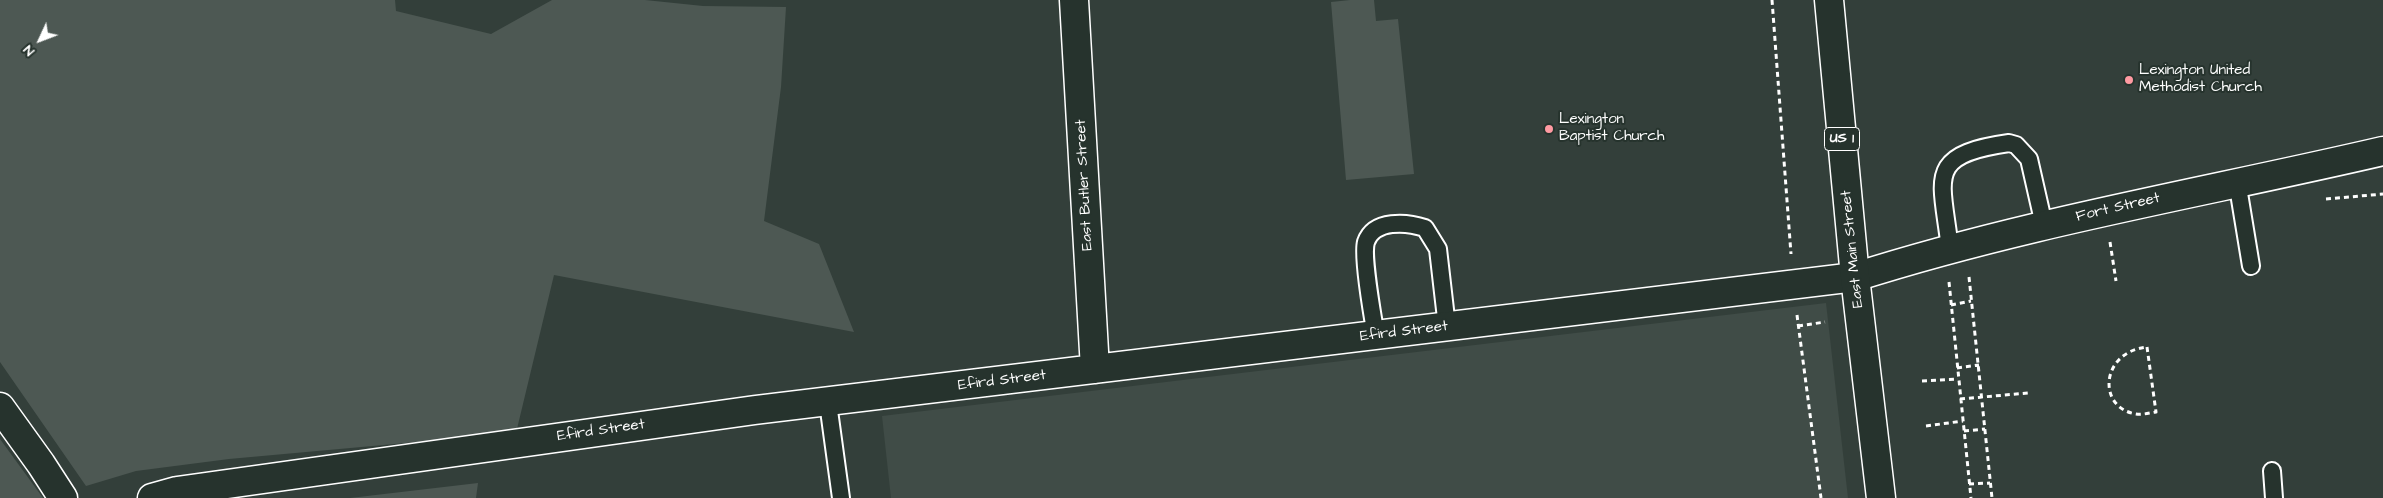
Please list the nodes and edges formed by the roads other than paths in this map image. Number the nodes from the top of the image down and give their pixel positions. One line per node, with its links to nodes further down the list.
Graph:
1 (1074, 0): 11 (street, East Butler Street)
2 (1829, 0): 8 (street, East Main Street / US 1)
3 (2383, 151): 4 (street, Fort Street)
4 (2237, 181): 5 (street, Fort Street); 7 (lane)
5 (2044, 225): 6 (street, Fort Street); 6 (lane)
6 (1950, 249): 8 (street, Fort Street)
7 (2251, 266)
8 (1855, 277): 9 (street, Efird Street); 18 (street, East Main Street / US 1)
9 (1447, 327): 10 (street, Efird Street); 10 (lane)
10 (1376, 336): 11 (street, Efird Street)
11 (1095, 370): 12 (street, Efird Street)
12 (828, 403): 16 (street, Efird Street); 17 (lane)
13 (0, 407): 15 (street)
14 (2272, 471): 19 (lane)
15 (62, 498)
16 (152, 498)
17 (841, 498)
18 (1881, 498)
19 (2274, 498)

